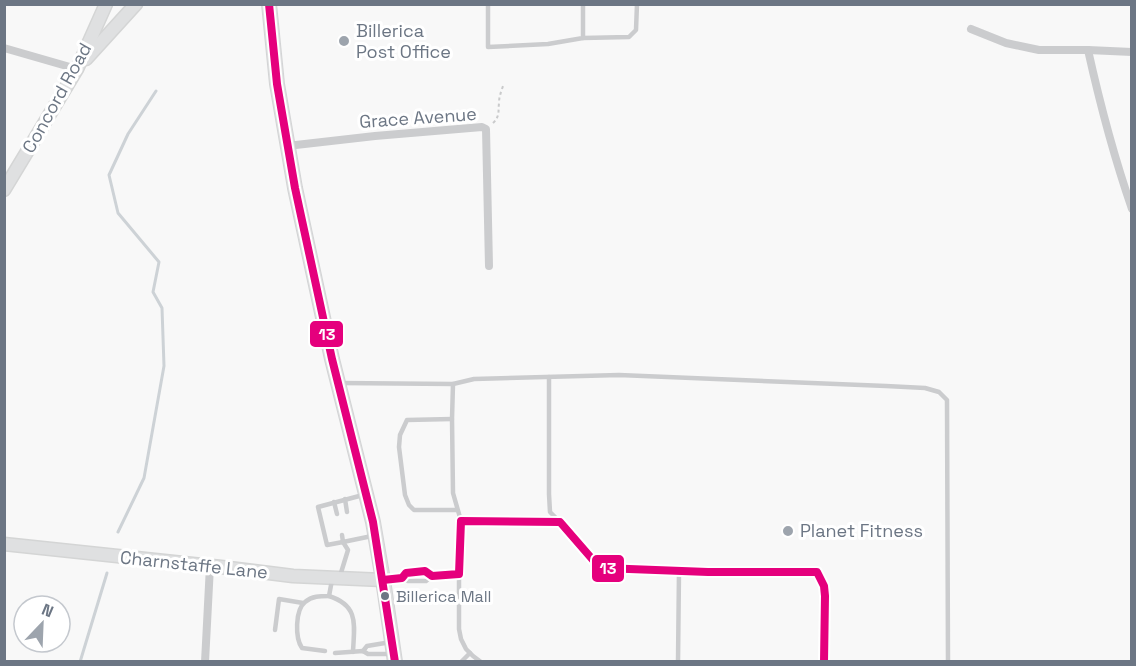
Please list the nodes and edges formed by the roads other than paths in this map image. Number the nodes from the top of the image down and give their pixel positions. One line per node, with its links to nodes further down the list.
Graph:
1 (106, 4): 12 (main road, Concord Road)
2 (136, 4): 12 (main road)
3 (269, 4): 13 (main road)
4 (488, 4): 8 (lane)
5 (583, 4): 8 (lane)
6 (637, 4): 8 (lane)
7 (971, 29): 10 (street)
8 (583, 38)
9 (4, 48): 12 (street)
10 (1088, 50): 11 (street); 15 (street)
11 (1131, 52)
12 (77, 69): 14 (main road, Concord Road)
13 (288, 146): 16 (street, Grace Avenue); 18 (main road)
14 (4, 189)
15 (1131, 210)
16 (489, 266)
17 (549, 377): 19 (lane); 28 (lane); 56 (lane)
18 (337, 383): 19 (lane); 21 (main road)
19 (453, 384): 20 (lane)
20 (452, 419): 24 (lane); 24 (lane)
21 (366, 495): 22 (lane); 31 (main road)
22 (345, 499): 23 (lane); 25 (lane)
23 (334, 502): 26 (lane); 33 (lane)
24 (457, 510): 27 (lane)
25 (347, 512)
26 (337, 514)
27 (461, 521): 28 (lane); 37 (lane)
28 (560, 522): 36 (lane)
29 (351, 533): 32 (lane)
30 (342, 535): 33 (lane)
31 (375, 535): 32 (lane); 41 (main road)
32 (353, 540): 33 (lane)
33 (344, 542): 39 (lane)
34 (4, 544): 35 (main road, Charnstaffe Lane)
35 (210, 566): 39 (main road, Charnstaffe Lane); 51 (street)
36 (679, 571): 54 (lane); 55 (lane)
37 (459, 574): 38 (lane); 50 (lane)
38 (432, 576): 40 (lane); 40 (lane)
39 (336, 578): 41 (main road, Charnstaffe Lane); 42 (lane)
40 (402, 578): 41 (lane)
41 (383, 580): 49 (main road)
42 (329, 596): 43 (lane); 47 (lane)
43 (303, 603): 44 (lane); 45 (lane)
44 (275, 630)
45 (325, 651)
46 (363, 651): 47 (lane); 49 (lane); 49 (lane)
47 (353, 652): 48 (lane)
48 (335, 653)
49 (393, 653)
50 (470, 653): 52 (lane); 53 (lane)
51 (205, 662)
52 (461, 662)
53 (481, 662)
54 (678, 662)
55 (824, 662)
56 (948, 662)

